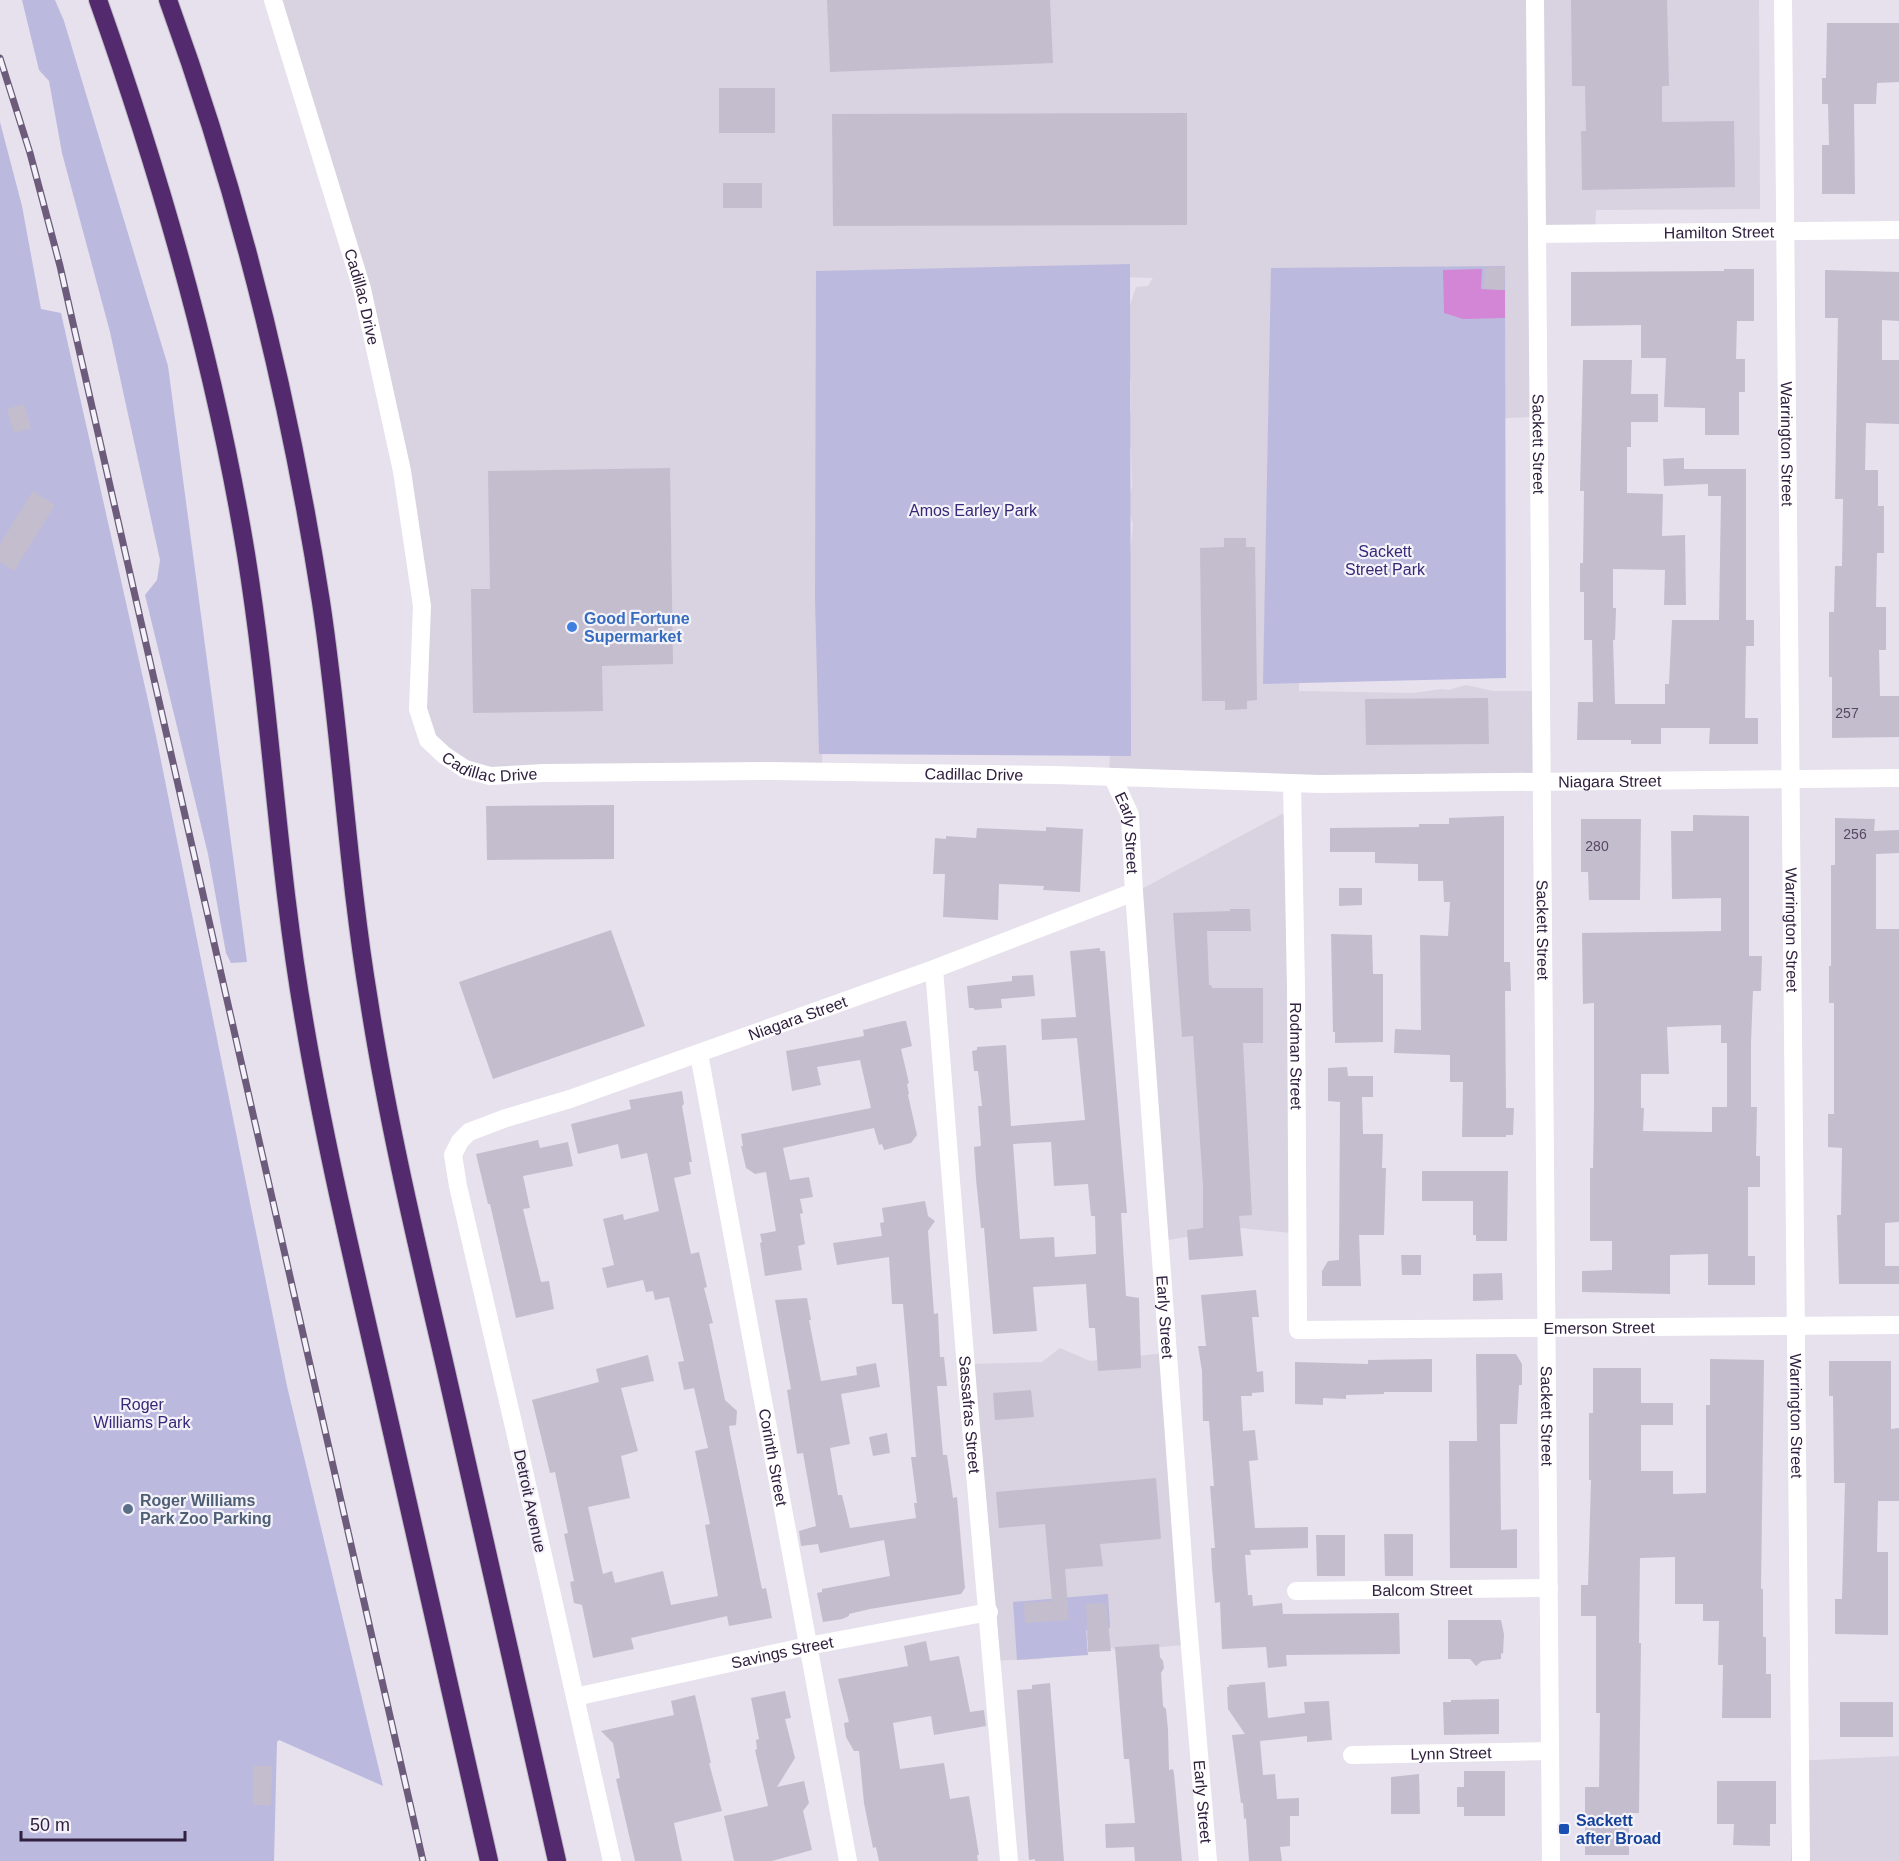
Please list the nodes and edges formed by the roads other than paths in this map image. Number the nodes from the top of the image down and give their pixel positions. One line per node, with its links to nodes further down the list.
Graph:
1 (98, 0): 30 (highway)
2 (168, 0): 31 (highway)
3 (273, 0): 9 (street, Cadillac Drive)
4 (1535, 0): 8 (street, Sackett Street)
5 (1783, 0): 7 (street, Warrington Street)
6 (1899, 230): 7 (street, Hamilton Street)
7 (1785, 231): 8 (street, Hamilton Street); 11 (street, Warrington Street)
8 (1537, 234): 12 (street, Sackett Street)
9 (1113, 778): 13 (street, Cadillac Drive); 15 (street, Early Street)
10 (1899, 778): 11 (street, Niagara Street)
11 (1790, 779): 12 (street, Niagara Street); 20 (street, Warrington Street)
12 (1542, 781): 14 (street, Niagara Street); 21 (street, Sackett Street)
13 (1292, 783): 14 (street, Cadillac Drive); 22 (street, Rodman Street)
14 (1320, 784)
15 (1134, 892): 16 (street, Niagara Street); 35 (street, Early Street)
16 (934, 969): 17 (street, Niagara Street); 25 (street, Sassafras Street)
17 (699, 1054): 18 (street, Niagara Street); 26 (street, Corinth Street)
18 (460, 1141): 27 (street, Detroit Avenue)
19 (1899, 1325): 20 (street, Emerson Street)
20 (1795, 1326): 21 (street, Emerson Street); 37 (street, Warrington Street)
21 (1547, 1328): 22 (street, Emerson Street); 23 (street, Sackett Street)
22 (1298, 1330)
23 (1549, 1588): 24 (street, Balcom Street); 28 (street, Sackett Street)
24 (1296, 1591)
25 (989, 1612): 26 (street, Savings Street); 34 (street, Sassafras Street)
26 (808, 1646): 27 (street, Savings Street); 33 (street, Corinth Street)
27 (575, 1697): 32 (street, Detroit Avenue)
28 (1550, 1751): 29 (street, Lynn Street); 36 (street, Sackett Street)
29 (1352, 1755)
30 (489, 1861)
31 (557, 1861)
32 (612, 1861)
33 (848, 1861)
34 (1009, 1861)
35 (1208, 1861)
36 (1551, 1861)
37 (1801, 1861)

